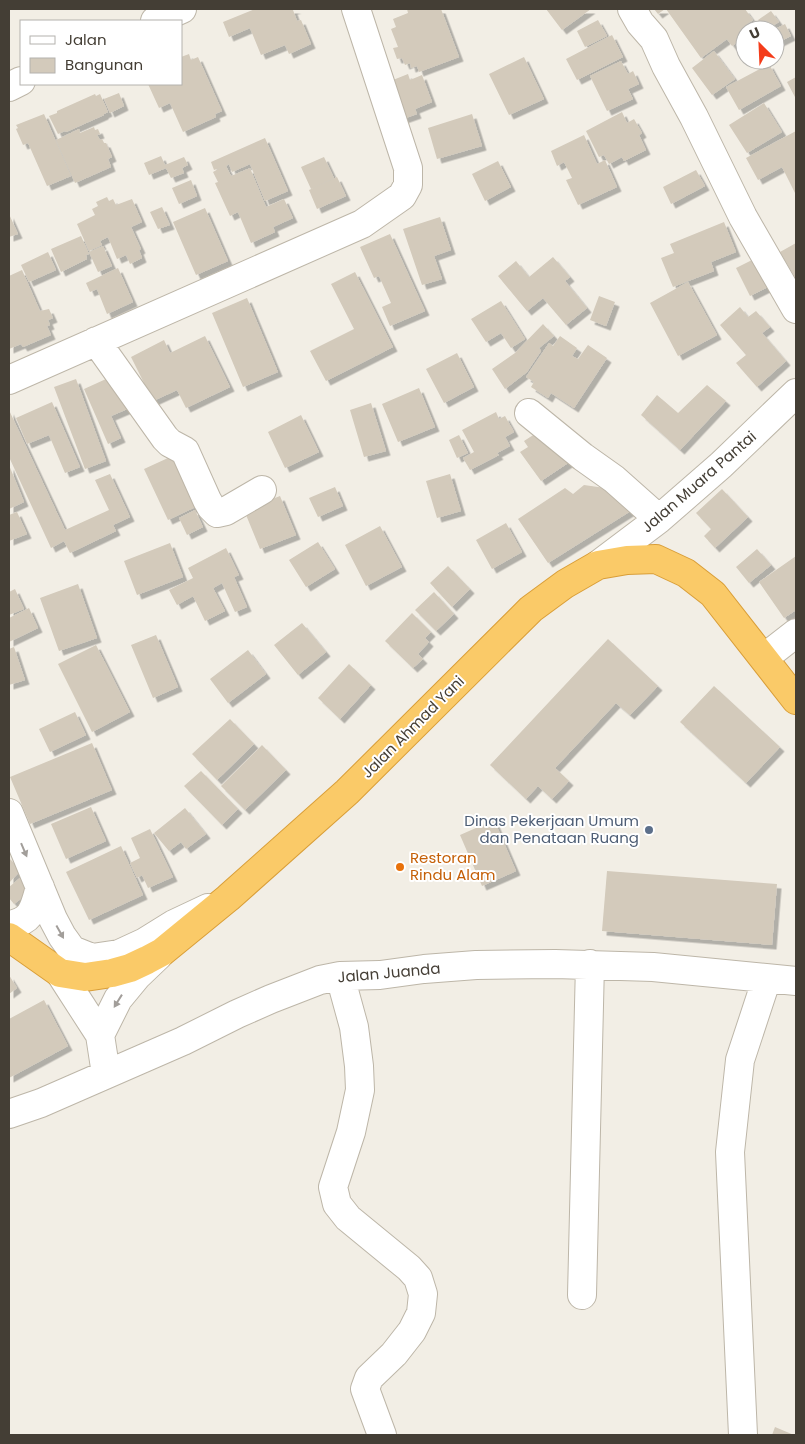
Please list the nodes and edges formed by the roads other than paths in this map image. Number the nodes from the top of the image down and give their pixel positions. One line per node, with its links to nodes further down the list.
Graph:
1 (182, 9): 4 (street)
2 (356, 9): 6 (street)
3 (632, 9): 5 (street)
4 (157, 20)
5 (796, 309)
6 (96, 340): 7 (street); 10 (street)
7 (9, 380)
8 (796, 393): 11 (street, Jalan Muara Pantai)
9 (529, 413): 11 (street)
10 (262, 490)
11 (659, 520): 12 (street, Jalan Muara Pantai)
12 (598, 565): 14 (highway, Jalan Ahmad Yani); 18 (highway, Jalan Ahmad Yani)
13 (796, 632): 14 (street)
14 (764, 658): 15 (highway, Jalan Ahmad Yani)
15 (796, 700)
16 (9, 812): 17 (street, one-way to 17)
17 (40, 888): 18 (street, one-way to 18); 19 (street)
18 (228, 898): 21 (highway, Jalan Ahmad Yani)
19 (9, 925)
20 (9, 937): 23 (highway, Jalan Ahmad Yani)
21 (162, 952): 23 (highway, Jalan Ahmad Yani); 27 (street, one-way to 27)
22 (590, 964): 24 (street, Jalan Juanda); 25 (street, Jalan Juanda); 30 (street)
23 (60, 973): 27 (street)
24 (340, 976): 28 (street, Jalan Juanda); 31 (street)
25 (767, 978): 26 (street, Jalan Juanda); 32 (street)
26 (796, 981)
27 (100, 1035): 28 (street)
28 (106, 1074): 29 (street, Jalan Juanda)
29 (9, 1114)
30 (582, 1295)
31 (382, 1435)
32 (743, 1435)

